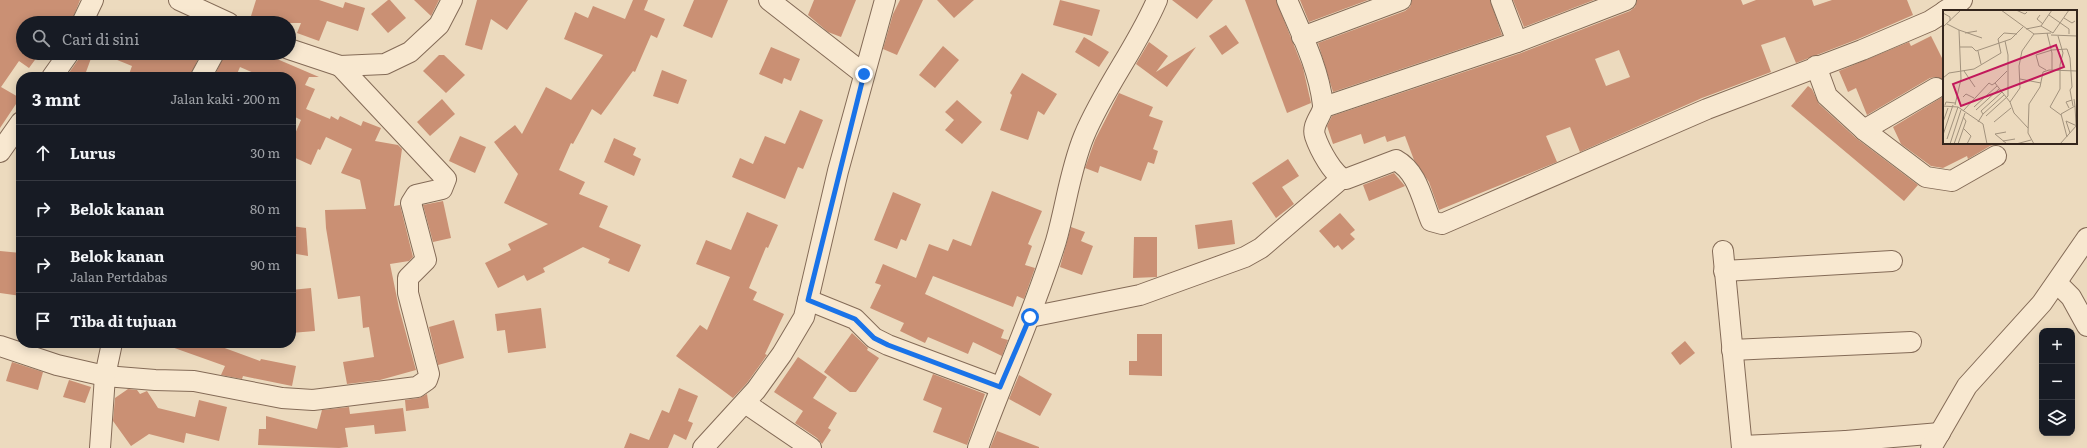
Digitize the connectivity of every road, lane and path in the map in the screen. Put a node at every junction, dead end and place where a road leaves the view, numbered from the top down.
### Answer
1 (93, 0) edge
2 (179, 0) edge
3 (452, 0) edge
4 (769, 0) edge
5 (885, 0) edge
6 (1157, 0) edge
7 (1287, 0) edge
8 (1401, 0) edge
9 (1501, 0) edge
10 (1626, 0) edge
11 (1962, 0) edge
12 (1947, 10) edge
13 (1943, 12) edge
14 (85, 16) edge
15 (214, 16) edge
16 (1302, 37) junction
17 (1517, 42) junction
18 (296, 50) edge
19 (64, 60) edge
20 (210, 60) edge
21 (340, 66) junction
22 (1816, 66) junction
23 (56, 72) edge
24 (204, 72) edge
25 (864, 74) junction
26 (1936, 88) dead end
27 (1324, 107) junction
28 (16, 129) edge
29 (1864, 130) junction
30 (0, 152) edge
31 (1996, 156) dead end
32 (1341, 179) junction
33 (2087, 238) edge
34 (1892, 261) dead end
35 (2057, 283) junction
36 (808, 300) junction
37 (1030, 317) junction
38 (2087, 326) edge
39 (1911, 342) dead end
40 (0, 346) edge
41 (111, 348) edge
42 (1732, 350) junction
43 (105, 376) junction
44 (1000, 387) junction
45 (745, 403) junction
46 (1935, 440) edge
47 (1852, 444) edge
48 (1742, 447) edge
49 (100, 448) edge
50 (704, 448) edge
51 (811, 448) edge
52 (978, 448) edge

1 - 14 street
2 - 15 street
3 - 21 street
4 - 25 street
5 - 25 street
6 - 37 street
7 - 16 street
8 - 16 street
9 - 17 street
10 - 17 street
11 - 12 street
13 - 22 street
16 - 27 street
17 - 27 street
18 - 21 street
19 - 23 street
20 - 24 street
21 - 43 street
22 - 29 street
22 - 32 street
25 - 36 street
26 - 29 street
27 - 32 street
28 - 30 street
29 - 31 street
32 - 37 street
33 - 35 street
34 - 42 street
35 - 38 street
35 - 46 street
36 - 44 street
36 - 45 street
37 - 44 street
39 - 42 street
40 - 43 street
41 - 43 street
42 - 48 street
43 - 49 street
44 - 52 street
45 - 50 street
45 - 51 street
46 - 47 street
47 - 48 street

